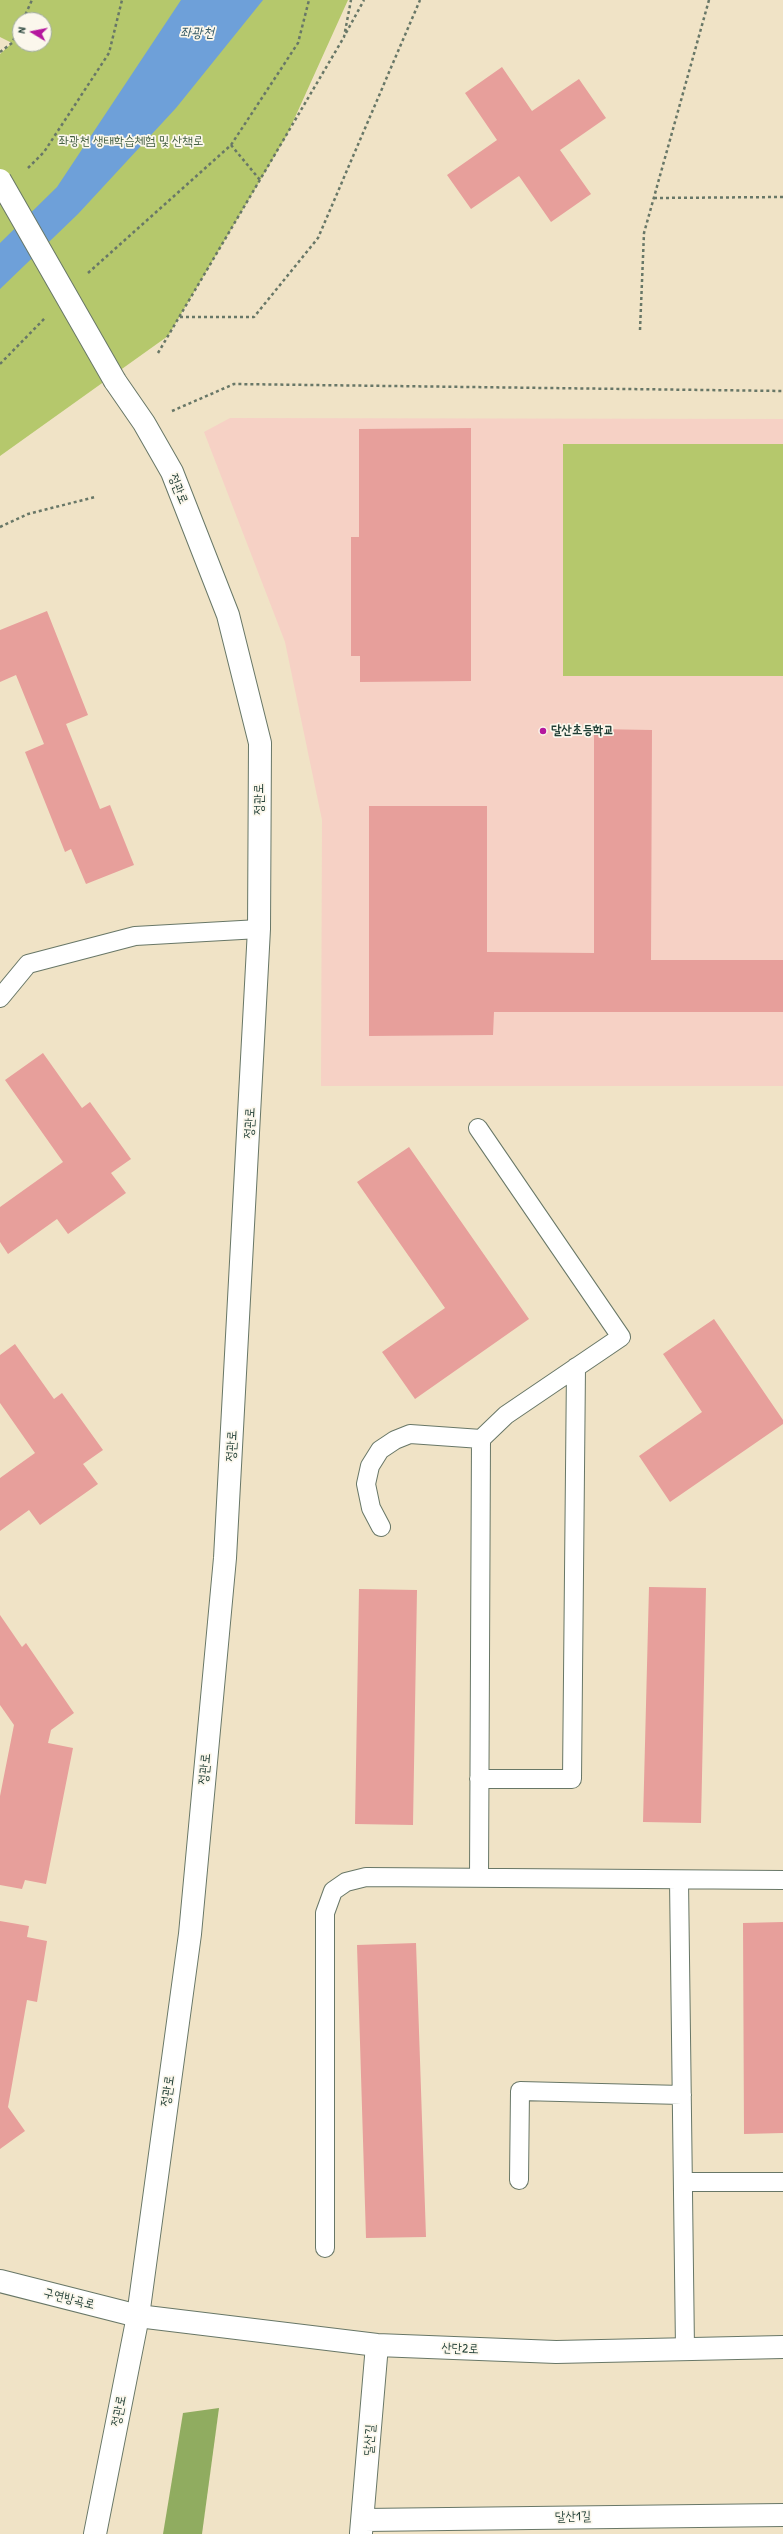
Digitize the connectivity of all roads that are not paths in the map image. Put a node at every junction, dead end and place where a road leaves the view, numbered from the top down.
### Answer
1 (0, 180) edge
2 (259, 929) junction
3 (0, 998) edge
4 (478, 1128) dead end
5 (576, 1368) junction
6 (480, 1439) junction
7 (381, 1527) dead end
8 (479, 1779) junction
9 (479, 1878) junction
10 (680, 1880) junction
11 (783, 1880) edge
12 (682, 2095) junction
13 (519, 2180) dead end
14 (683, 2182) junction
15 (783, 2182) edge
16 (325, 2248) dead end
17 (0, 2281) edge
18 (138, 2316) junction
19 (377, 2346) junction
20 (783, 2347) edge
21 (685, 2349) junction
22 (783, 2515) edge
23 (362, 2527) edge
24 (95, 2534) edge

1 - 2 street, 정관로, bridge
2 - 3 lane
2 - 18 street, 정관로
4 - 5 lane
5 - 6 lane
5 - 8 lane
6 - 7 lane
6 - 8 lane
8 - 9 lane
9 - 10 lane
9 - 16 lane
10 - 11 lane
10 - 12 lane
12 - 13 lane
12 - 14 lane
14 - 15 lane
14 - 21 lane
17 - 18 street, 구연방곡로
18 - 19 street, 산단2로
18 - 24 street, 정관로
19 - 21 street, 산단2로
19 - 23 street, 달산길
20 - 21 street, 산단2로
22 - 23 street, 달산1길

